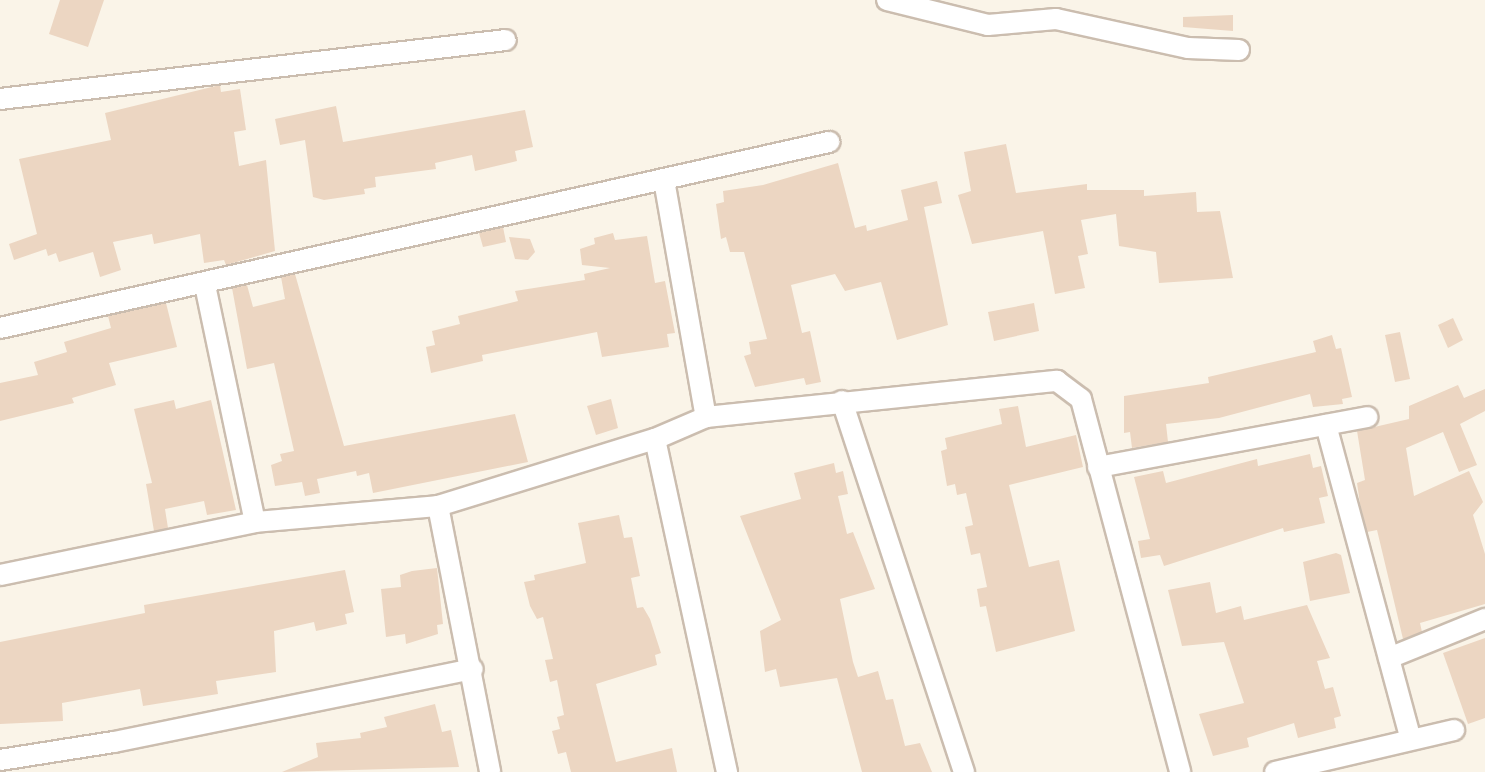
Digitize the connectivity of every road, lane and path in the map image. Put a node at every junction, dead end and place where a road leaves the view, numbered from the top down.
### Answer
1 (886, 0) edge
2 (506, 40) dead end
3 (1239, 50) dead end
4 (0, 99) edge
5 (829, 142) dead end
6 (664, 180) junction
7 (205, 285) junction
8 (1, 324) edge
9 (842, 401) junction
10 (706, 417) junction
11 (1367, 417) dead end
12 (1326, 425) junction
13 (656, 439) junction
14 (1098, 467) junction
15 (438, 506) junction
16 (255, 522) junction
17 (0, 574) edge
18 (1485, 619) edge
19 (1389, 658) junction
20 (473, 669) junction
21 (1454, 730) dead end
22 (1410, 736) junction
23 (0, 760) edge
24 (490, 772) edge
25 (727, 772) edge
26 (964, 772) edge
27 (1180, 772) edge
28 (1275, 772) edge

1 - 3 street
2 - 4 street
5 - 6 street
6 - 7 street
6 - 10 street
7 - 8 street
7 - 16 street
9 - 10 street
9 - 14 street
9 - 26 street
10 - 13 street
11 - 12 street
12 - 14 street
12 - 19 street
13 - 15 street
13 - 25 street
14 - 27 street
15 - 16 street
15 - 20 street
16 - 17 street
18 - 19 street
19 - 22 street
20 - 23 street
20 - 24 street
21 - 22 street
22 - 28 street

